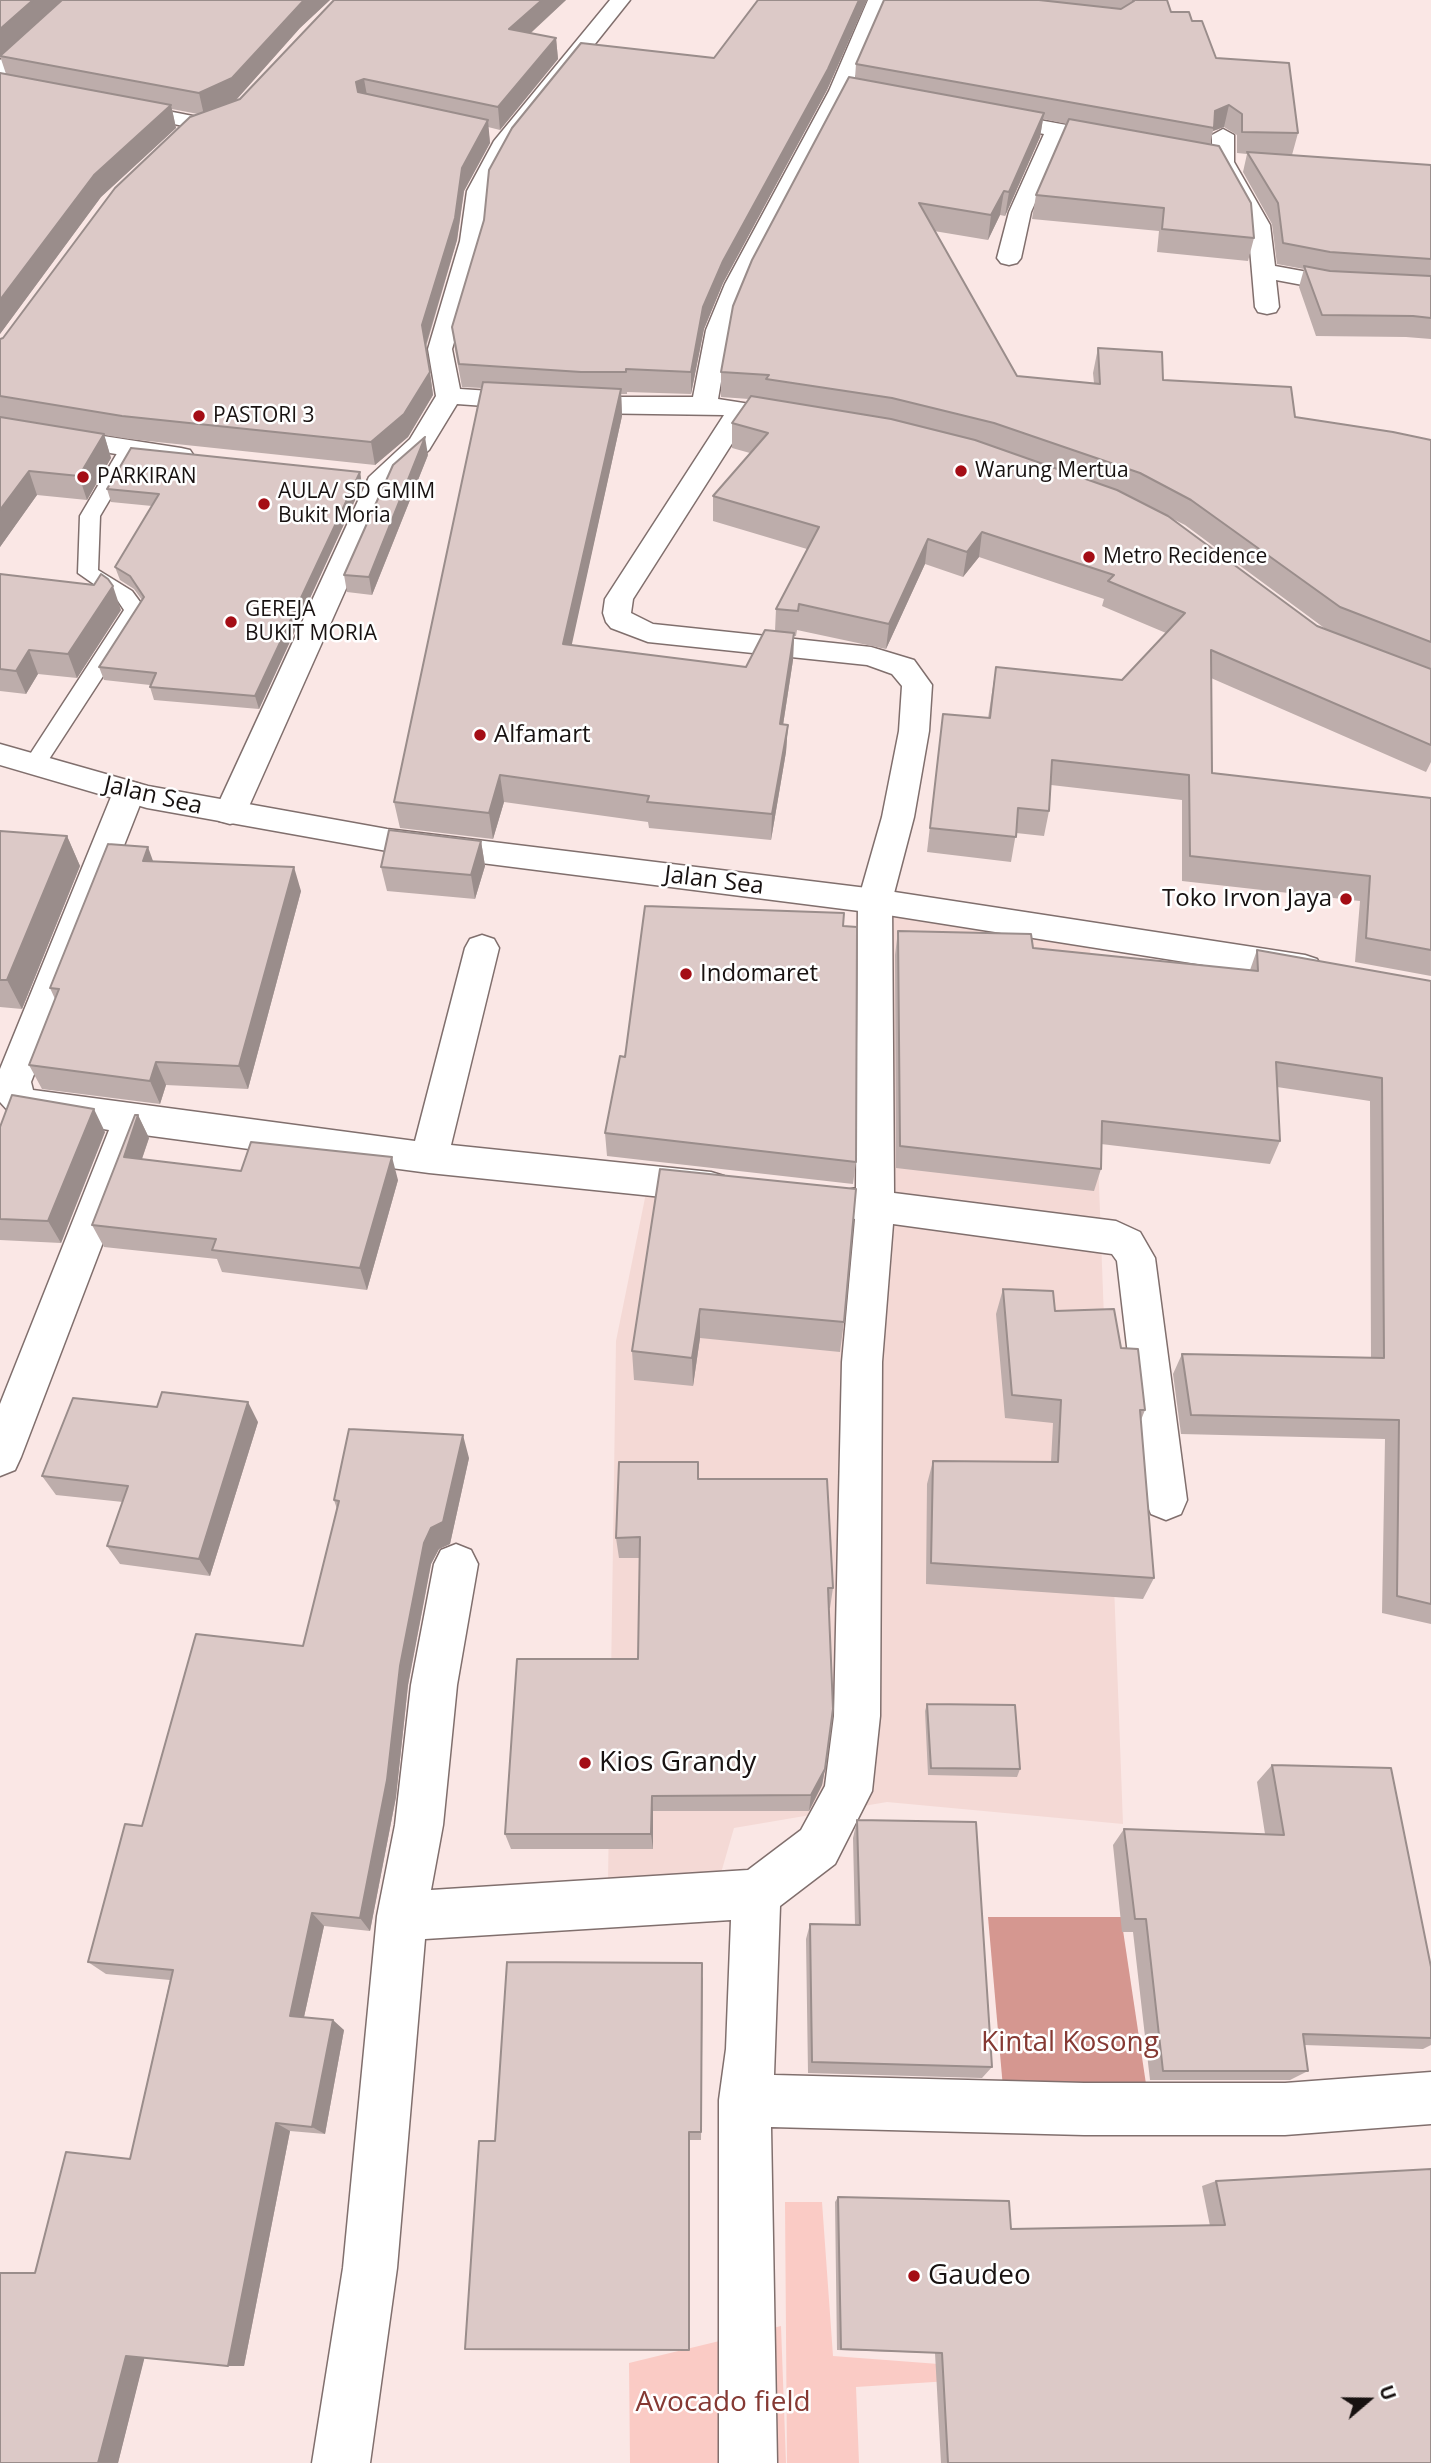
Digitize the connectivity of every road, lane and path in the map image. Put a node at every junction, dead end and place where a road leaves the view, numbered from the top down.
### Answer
1 (78, 0) edge
2 (620, 0) edge
3 (878, 0) edge
4 (3, 81) edge
5 (104, 104) edge
6 (963, 113) edge
7 (1057, 131) junction
8 (1223, 135) edge
9 (174, 142) edge
10 (1131, 144) edge
11 (1167, 151) edge
12 (1223, 162) junction
13 (1250, 163) edge
14 (1009, 258) dead end
15 (1265, 271) junction
16 (1431, 288) edge
17 (1267, 307) dead end
18 (449, 396) junction
19 (704, 405) junction
20 (0, 428) edge
21 (130, 450) junction
22 (209, 458) edge
23 (0, 754) edge
24 (34, 765) junction
25 (129, 792) junction
26 (230, 813) junction
27 (875, 901) junction
28 (482, 948) dead end
29 (1336, 974) edge
30 (132, 1119) junction
31 (429, 1158) junction
32 (752, 1192) edge
33 (820, 1199) edge
34 (875, 1205) junction
35 (0, 1457) edge
36 (1166, 1500) dead end
37 (456, 1564) dead end
38 (756, 1894) junction
39 (402, 1916) junction
40 (1431, 2098) edge
41 (745, 2100) junction
42 (341, 2463) edge
43 (748, 2463) edge

1 - 4 street
2 - 18 street
3 - 19 street
5 - 9 street
6 - 7 street
7 - 10 street
7 - 14 street
8 - 12 street
11 - 12 street
12 - 13 street
12 - 15 street
15 - 16 street
15 - 17 street
18 - 19 street
18 - 26 street
19 - 27 street
20 - 21 street
21 - 22 street
21 - 24 lane
23 - 24 street, Jalan Sea
24 - 25 street, Jalan Sea
25 - 26 street, Jalan Sea
25 - 30 street
26 - 27 street, Jalan Sea
27 - 29 street, Jalan Sea
27 - 34 street
28 - 31 street
30 - 31 street
30 - 35 street
31 - 32 street
33 - 34 street
34 - 36 street
34 - 38 street
37 - 39 street
38 - 39 street
38 - 41 street
39 - 42 street
40 - 41 street
41 - 43 street

